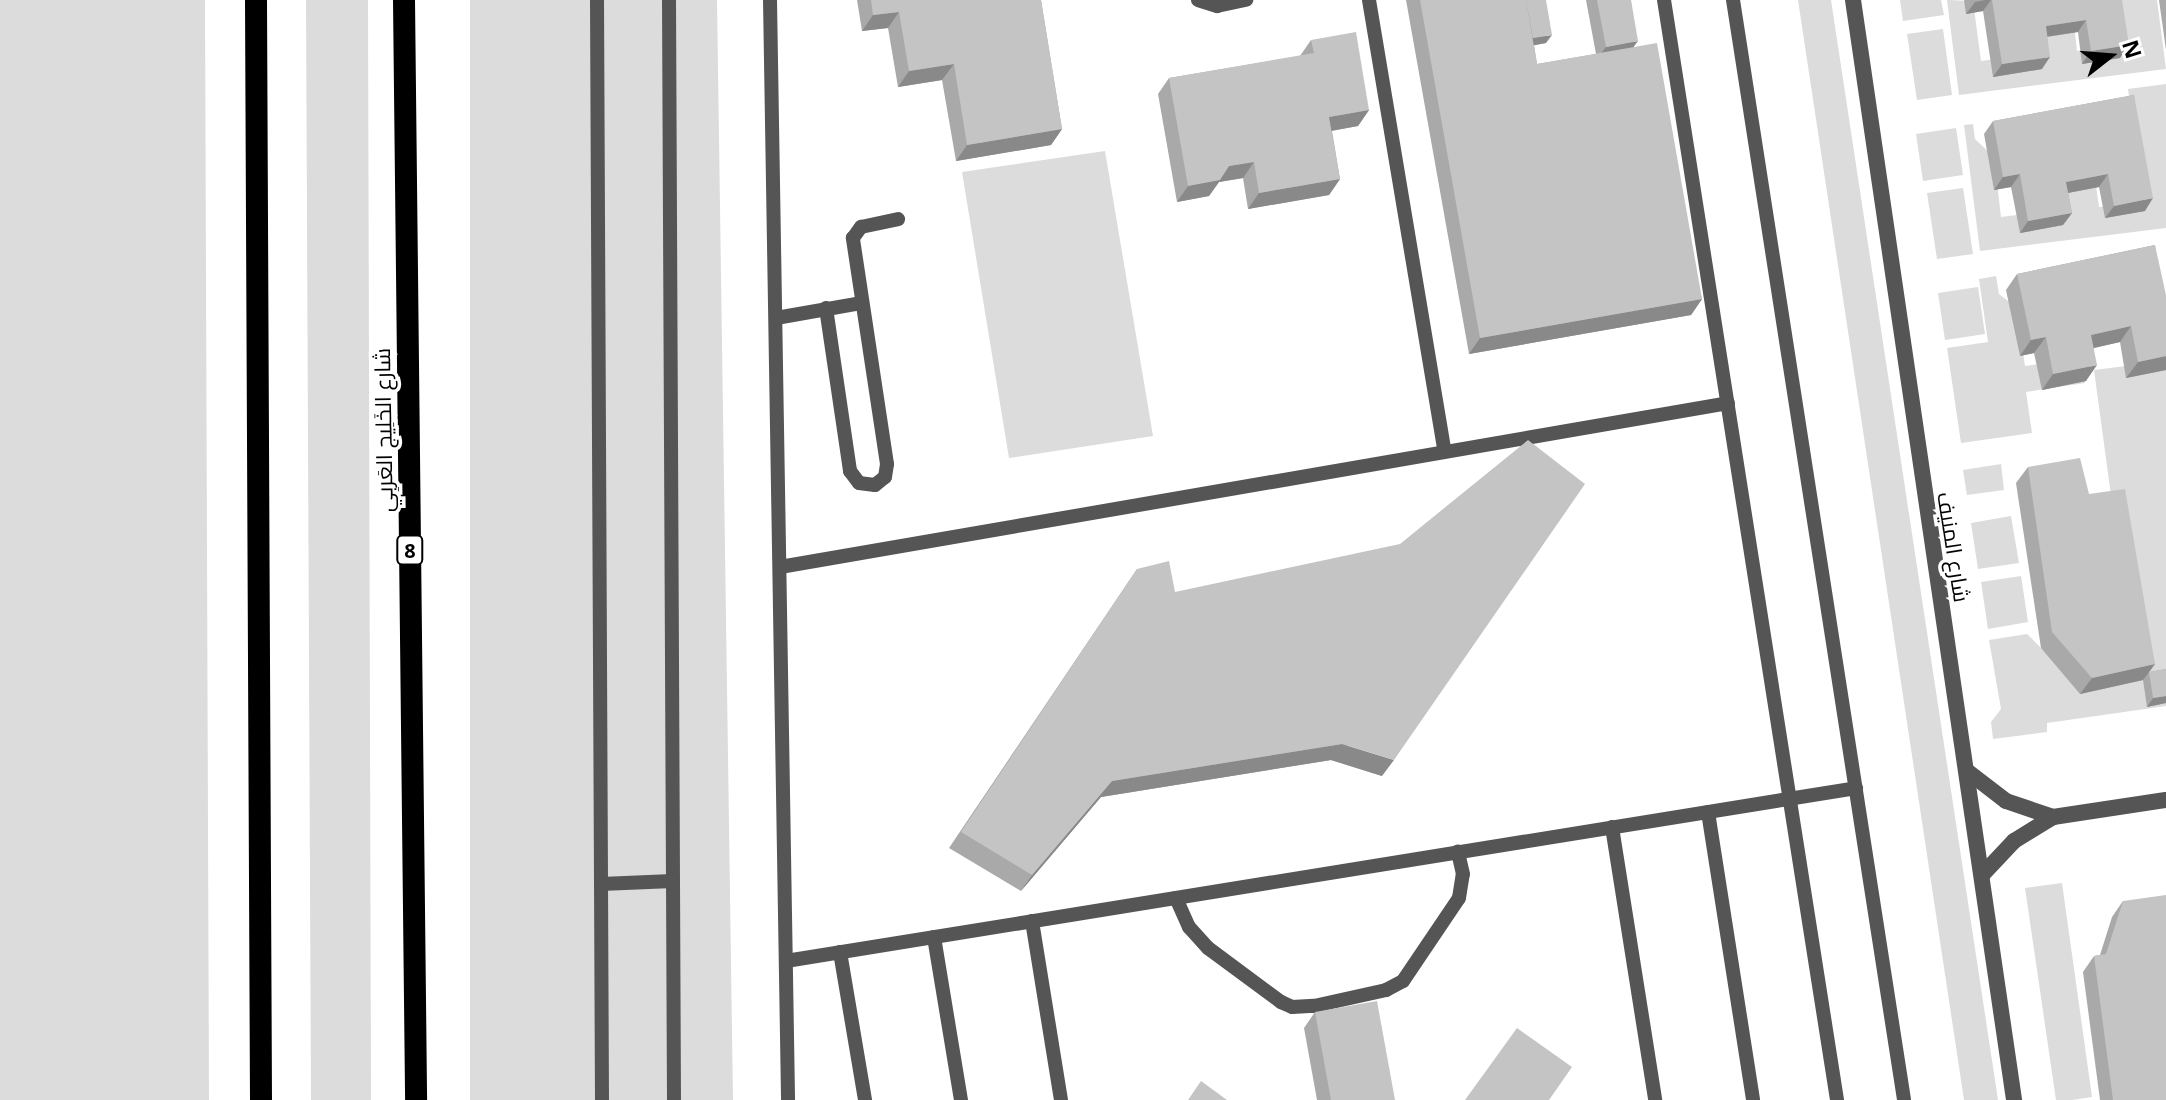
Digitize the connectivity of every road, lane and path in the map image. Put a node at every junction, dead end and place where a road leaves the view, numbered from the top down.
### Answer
1 (404, 0) edge
2 (597, 0) edge
3 (669, 0) edge
4 (770, 0) edge
5 (1198, 0) edge
6 (1246, 0) edge
7 (1369, 0) edge
8 (1664, 0) edge
9 (1733, 0) edge
10 (1853, 0) edge
11 (256, 5) edge
12 (898, 219) dead end
13 (861, 303) junction
14 (826, 308) junction
15 (776, 318) junction
16 (1728, 403) junction
17 (1445, 452) junction
18 (780, 567) junction
19 (1967, 771) junction
20 (1856, 788) junction
21 (1790, 798) junction
22 (2166, 800) edge
23 (1708, 812) junction
24 (2053, 817) junction
25 (1612, 827) junction
26 (1458, 852) junction
27 (1982, 875) junction
28 (673, 881) junction
29 (601, 884) junction
30 (1176, 898) junction
31 (1032, 921) junction
32 (934, 937) junction
33 (840, 952) junction
34 (786, 961) junction
35 (261, 1100) edge
36 (416, 1100) edge
37 (602, 1100) edge
38 (674, 1100) edge
39 (788, 1100) edge
40 (865, 1100) edge
41 (961, 1100) edge
42 (1061, 1100) edge
43 (1655, 1100) edge
44 (1753, 1100) edge
45 (1837, 1100) edge
46 (1904, 1100) edge
47 (2014, 1100) edge

1 - 36 highway, شارع الخَلِيج العَربِي / 8
2 - 29 lane
3 - 28 lane
4 - 15 lane
5 - 6 lane
7 - 17 lane
8 - 16 lane
9 - 20 lane
10 - 19 street, شارع المنيف
11 - 35 highway
12 - 13 lane
13 - 14 lane
13 - 14 lane
14 - 15 lane
15 - 18 lane
16 - 17 lane
16 - 21 lane
17 - 18 lane
18 - 34 lane
19 - 24 street
19 - 27 street, شارع المنيف
20 - 21 lane
20 - 46 lane
21 - 23 lane
21 - 45 lane
22 - 24 street
23 - 25 lane
23 - 44 lane
24 - 27 street
25 - 26 lane
25 - 43 lane
26 - 30 lane
26 - 30 lane
27 - 47 street, شارع المنيف
28 - 29 lane
28 - 38 lane
29 - 37 lane
30 - 31 lane
31 - 32 lane
31 - 42 lane
32 - 33 lane
32 - 41 lane
33 - 34 lane
33 - 40 lane
34 - 39 lane

